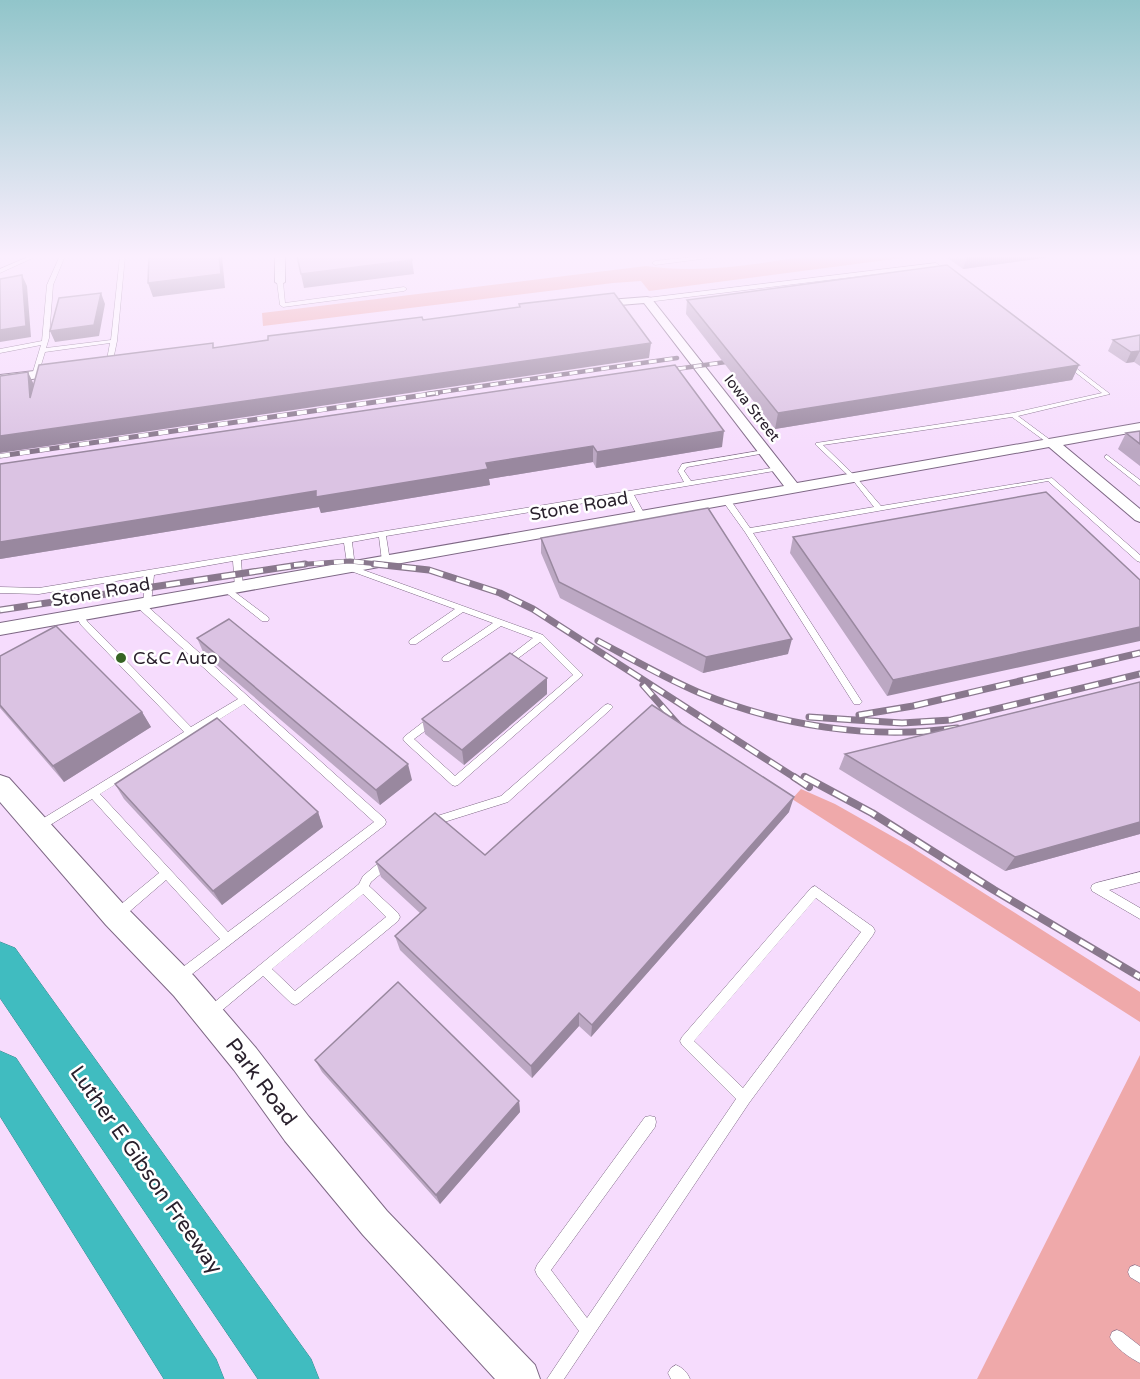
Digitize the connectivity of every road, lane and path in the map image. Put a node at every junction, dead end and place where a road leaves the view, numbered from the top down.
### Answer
1 (47, 320) edge
2 (116, 320) edge
3 (658, 320) edge
4 (114, 341) junction
5 (45, 342) junction
6 (43, 350) junction
7 (0, 351) edge
8 (1059, 358) edge
9 (124, 363) edge
10 (104, 366) joint
11 (78, 369) edge
12 (35, 375) junction
13 (0, 379) edge
14 (1013, 415) junction
15 (1140, 427) edge
16 (1051, 443) junction
17 (764, 452) junction
18 (1107, 458) dead end
19 (778, 469) junction
20 (854, 478) junction
21 (689, 484) junction
22 (1140, 484) edge
23 (793, 488) junction
24 (630, 494) junction
25 (726, 500) junction
26 (879, 507) junction
27 (1138, 513) edge
28 (641, 515) junction
29 (748, 531) junction
30 (382, 535) junction
31 (348, 540) junction
32 (237, 558) junction
33 (1140, 559) edge
34 (386, 561) junction
35 (351, 568) junction
36 (150, 573) junction
37 (233, 589) junction
38 (0, 590) edge
39 (143, 604) junction
40 (463, 608) junction
41 (79, 615) junction
42 (265, 619) dead end
43 (500, 622) junction
44 (0, 629) edge
45 (540, 637) junction
46 (413, 642) dead end
47 (446, 659) dead end
48 (502, 666) edge
49 (245, 699) junction
50 (857, 702) dead end
51 (608, 707) dead end
52 (446, 710) edge
53 (192, 733) junction
54 (0, 785) edge
55 (93, 793) junction
56 (38, 827) junction
57 (420, 835) edge
58 (394, 857) edge
59 (167, 873) junction
60 (1140, 877) edge
61 (363, 887) junction
62 (1140, 914) edge
63 (116, 916) junction
64 (227, 939) junction
65 (0, 962) edge
66 (264, 969) junction
67 (177, 978) junction
68 (208, 1015) junction
69 (0, 1074) edge
70 (744, 1098) junction
71 (650, 1122) dead end
72 (588, 1331) junction
73 (1117, 1337) dead end
74 (1140, 1356) edge
75 (196, 1379) edge
76 (291, 1379) edge
77 (521, 1379) edge
78 (555, 1379) edge

1 - 5 lane
2 - 4 lane
3 - 17 street, Iowa Street
4 - 6 lane
4 - 10 lane
5 - 6 lane
5 - 7 lane
6 - 12 lane
8 - 14 lane
9 - 10 street
11 - 12 street
12 - 13 street
14 - 16 lane
14 - 20 lane
15 - 16 street, Stone Road
16 - 20 street, Stone Road
16 - 27 street
17 - 19 street, Iowa Street
17 - 21 lane
18 - 22 lane
19 - 21 lane
19 - 23 street, Iowa Street
20 - 23 street, Stone Road
20 - 26 lane
21 - 24 lane
23 - 25 street, Stone Road
24 - 28 lane
24 - 30 lane
25 - 28 street, Stone Road
25 - 29 lane
26 - 29 lane
26 - 33 lane
28 - 34 street, Stone Road
29 - 50 lane
30 - 31 lane
30 - 34 lane
31 - 32 lane
31 - 35 lane
32 - 36 lane
32 - 37 lane
34 - 35 street, Stone Road
35 - 37 street, Stone Road
35 - 40 lane
36 - 38 lane
36 - 39 lane
37 - 39 street, Stone Road
37 - 42 lane
39 - 41 street, Stone Road
39 - 49 lane
40 - 43 lane
40 - 46 lane
41 - 44 street, Stone Road
41 - 53 lane
43 - 45 lane
43 - 47 lane
45 - 48 lane
45 - 52 lane
49 - 53 lane
49 - 64 lane
51 - 57 lane
53 - 55 lane
54 - 56 street, Park Road
55 - 56 lane
55 - 59 lane
56 - 63 street, Park Road
58 - 61 lane
59 - 63 lane
59 - 64 lane
60 - 62 lane
61 - 66 lane
61 - 66 lane
63 - 67 street, Park Road
64 - 67 lane
65 - 76 highway, Luther E Gibson Freeway
66 - 68 lane
67 - 68 street, Park Road
68 - 77 street, Park Road
69 - 75 highway
70 - 70 lane
70 - 72 lane
71 - 72 lane
72 - 78 lane
73 - 74 lane

